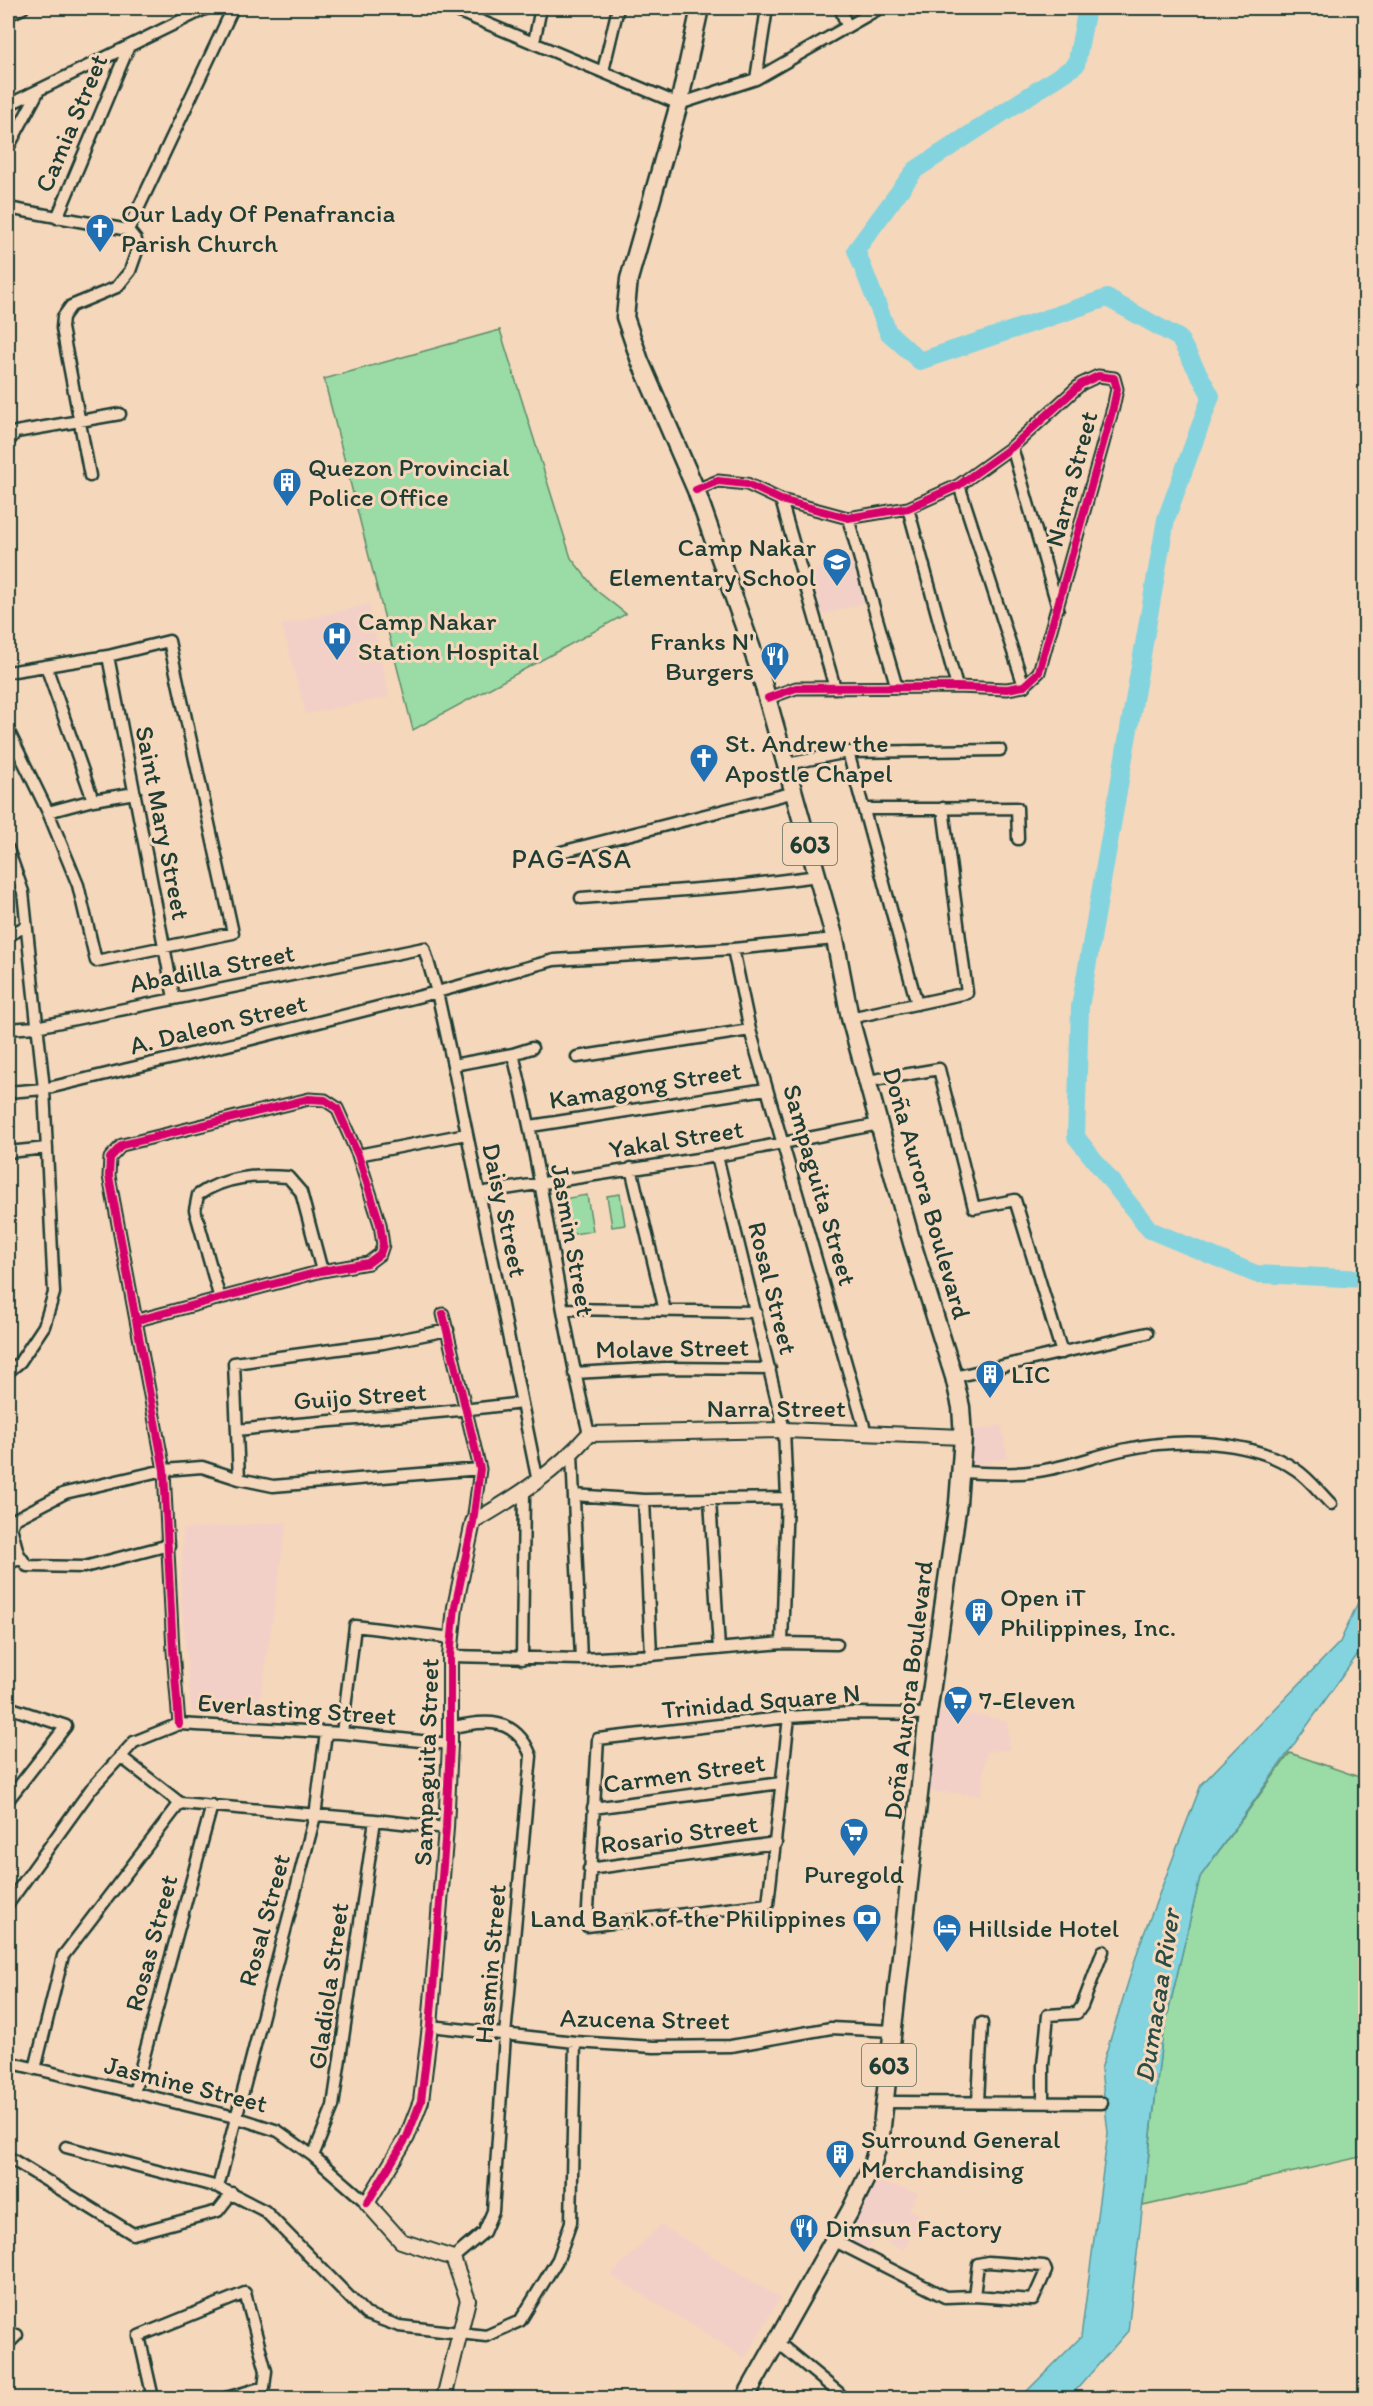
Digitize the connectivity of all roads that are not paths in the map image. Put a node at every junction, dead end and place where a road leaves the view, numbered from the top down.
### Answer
1 (21, 8) edge
2 (207, 8) edge
3 (233, 8) edge
4 (450, 8) edge
5 (541, 8) edge
6 (618, 8) edge
7 (699, 8) edge
8 (767, 8) edge
9 (840, 8) edge
10 (880, 8) edge
11 (461, 10) edge
12 (8, 15) edge
13 (847, 26) junction
14 (534, 42) junction
15 (129, 46) junction
16 (603, 71) junction
17 (756, 79) junction
18 (38, 92) junction
19 (679, 104) junction
20 (8, 105) edge
21 (8, 148) edge
22 (8, 208) edge
23 (57, 218) junction
24 (128, 230) junction
25 (120, 414) dead end
26 (79, 421) junction
27 (8, 442) edge
28 (1012, 447) junction
29 (90, 476) dead end
30 (959, 484) junction
31 (696, 490) junction
32 (781, 500) junction
33 (908, 508) junction
34 (848, 518) junction
35 (1058, 609) junction
36 (108, 656) junction
37 (46, 666) junction
38 (8, 672) edge
39 (1024, 686) junction
40 (957, 687) junction
41 (835, 688) junction
42 (897, 688) junction
43 (768, 698) junction
44 (8, 730) edge
45 (1000, 750) dead end
46 (848, 752) junction
47 (787, 764) junction
48 (795, 792) junction
49 (135, 793) junction
50 (93, 800) junction
51 (944, 808) junction
52 (865, 809) junction
53 (48, 812) junction
54 (1018, 839) dead end
55 (8, 850) edge
56 (561, 852) dead end
57 (818, 876) junction
58 (581, 898) dead end
59 (26, 926) junction
60 (8, 936) edge
61 (835, 939) junction
62 (163, 947) junction
63 (424, 948) joint
64 (734, 949) junction
65 (437, 992) junction
66 (174, 998) junction
67 (917, 1004) junction
68 (850, 1017) junction
69 (36, 1026) junction
70 (8, 1029) edge
71 (750, 1030) junction
72 (532, 1048) dead end
73 (513, 1054) junction
74 (577, 1057) dead end
75 (453, 1065) junction
76 (868, 1081) junction
77 (44, 1089) junction
78 (766, 1089) junction
79 (8, 1092) edge
80 (879, 1124) junction
81 (531, 1126) junction
82 (466, 1134) junction
83 (784, 1143) junction
84 (47, 1148) junction
85 (8, 1152) edge
86 (358, 1155) junction
87 (717, 1156) junction
88 (631, 1168) junction
89 (539, 1185) junction
90 (479, 1193) junction
91 (322, 1271) junction
92 (220, 1299) junction
93 (563, 1309) junction
94 (665, 1311) junction
95 (756, 1312) junction
96 (443, 1314) dead end
97 (138, 1320) junction
98 (448, 1330) junction
99 (1147, 1333) dead end
100 (1062, 1353) junction
101 (770, 1369) junction
102 (8, 1372) edge
103 (574, 1373) junction
104 (954, 1377) junction
105 (521, 1403) junction
106 (467, 1411) junction
107 (237, 1430) junction
108 (784, 1430) junction
109 (866, 1433) junction
110 (589, 1434) junction
111 (963, 1437) junction
112 (572, 1453) junction
113 (480, 1469) junction
114 (164, 1470) junction
115 (961, 1472) junction
116 (239, 1479) junction
117 (538, 1482) junction
118 (524, 1493) junction
119 (574, 1495) junction
120 (787, 1498) junction
121 (710, 1499) junction
122 (644, 1500) junction
123 (1331, 1504) dead end
124 (473, 1522) junction
125 (169, 1545) junction
126 (21, 1558) junction
127 (8, 1564) edge
128 (452, 1638) junction
129 (782, 1643) junction
130 (837, 1644) dead end
131 (718, 1648) junction
132 (651, 1655) junction
133 (450, 1656) junction
134 (522, 1659) junction
135 (581, 1659) junction
136 (9, 1710) edge
137 (928, 1714) junction
138 (789, 1717) junction
139 (179, 1724) junction
140 (450, 1728) junction
141 (326, 1733) junction
142 (342, 1733) junction
143 (450, 1744) junction
144 (120, 1756) junction
145 (781, 1783) junction
146 (8, 1800) edge
147 (180, 1803) junction
148 (212, 1805) junction
149 (593, 1808) junction
150 (315, 1816) junction
151 (375, 1820) junction
152 (446, 1828) junction
153 (776, 1843) junction
154 (589, 1869) junction
155 (8, 1904) edge
156 (1103, 1951) dead end
157 (982, 2023) dead end
158 (430, 2026) junction
159 (893, 2031) junction
160 (505, 2035) junction
161 (575, 2042) junction
162 (8, 2062) edge
163 (34, 2069) junction
164 (134, 2093) junction
165 (885, 2102) junction
166 (978, 2102) junction
167 (1043, 2102) junction
168 (1102, 2103) dead end
169 (235, 2117) junction
170 (66, 2147) dead end
171 (313, 2156) junction
172 (8, 2157) edge
173 (218, 2187) junction
174 (232, 2193) junction
175 (367, 2203) junction
176 (833, 2240) junction
177 (453, 2258) junction
178 (974, 2296) junction
179 (17, 2335) dead end
180 (460, 2335) junction
181 (776, 2341) junction
182 (8, 2344) edge
183 (264, 2386) junction
184 (153, 2398) edge
185 (226, 2398) edge
186 (269, 2398) edge
187 (444, 2398) edge
188 (745, 2398) edge
189 (836, 2398) edge

1 - 12 street
2 - 15 street
3 - 24 street
4 - 11 street
5 - 14 street
6 - 16 street
7 - 19 main road, Doña Aurora Boulevard / 603
8 - 17 street
9 - 13 street
10 - 13 street
11 - 14 street
13 - 17 street
14 - 16 street
15 - 18 street
15 - 23 street, Camia Street
16 - 19 street
17 - 19 street
18 - 20 street
18 - 21 street
19 - 31 main road, Doña Aurora Boulevard / 603
22 - 23 street
23 - 24 street
24 - 26 street
25 - 26 street
26 - 27 street
26 - 29 street
28 - 30 street, Narra Street
28 - 35 street
28 - 35 street, Narra Street
30 - 33 street, Narra Street
30 - 39 street
31 - 32 street, Narra Street
31 - 43 main road, Doña Aurora Boulevard / 603
32 - 34 street, Narra Street
32 - 41 street
33 - 34 street, Narra Street
33 - 40 street
34 - 42 street
35 - 39 street, Narra Street
36 - 37 street
36 - 49 street, Saint Mary Street
36 - 62 street
37 - 38 street
37 - 50 street
39 - 40 street
40 - 42 street
41 - 42 street
41 - 43 street
43 - 47 main road, Doña Aurora Boulevard / 603
44 - 53 street
45 - 46 street
46 - 47 street
46 - 52 street
47 - 48 main road, Doña Aurora Boulevard / 603
48 - 56 street
48 - 57 main road, Doña Aurora Boulevard / 603
49 - 50 street
49 - 62 street, Saint Mary Street
50 - 53 street
51 - 52 street
51 - 54 street
51 - 67 street
52 - 67 street
53 - 62 street
55 - 59 street
57 - 58 street
57 - 61 main road, Doña Aurora Boulevard / 603
59 - 60 street
59 - 69 street
61 - 64 street, A. Daleon Street
61 - 68 main road, Doña Aurora Boulevard / 603
62 - 66 street, Saint Mary Street
63 - 65 street, Daisy Street
63 - 66 street, Abadilla Street
64 - 65 street, A. Daleon Street
64 - 71 street, Sampaguita Street
65 - 75 street, Daisy Street
65 - 77 street, A. Daleon Street
66 - 69 street, Abadilla Street
67 - 68 street
68 - 76 main road, Doña Aurora Boulevard / 603
69 - 70 street, Abadilla Street
69 - 77 street
71 - 74 street
71 - 78 street, Sampaguita Street
72 - 73 street
73 - 75 street
73 - 81 street, Jasmin Street
75 - 82 street, Daisy Street
76 - 80 main road, Doña Aurora Boulevard / 603
76 - 100 street
77 - 79 street, A. Daleon Street
77 - 84 street
78 - 81 street, Kamagong Street
78 - 83 street, Sampaguita Street
80 - 83 street, Yakal Street
80 - 104 main road, Doña Aurora Boulevard / 603
81 - 89 street, Jasmin Street
82 - 86 street
82 - 90 street, Daisy Street
83 - 87 street, Yakal Street
83 - 109 street, Sampaguita Street
84 - 85 street
84 - 102 street
86 - 91 street
86 - 97 street
87 - 88 street, Yakal Street
87 - 95 street, Rosal Street
88 - 89 street, Yakal Street
88 - 94 street
89 - 90 street, Yakal Street
89 - 93 street, Jasmin Street
90 - 105 street, Daisy Street
91 - 92 street
91 - 92 street
92 - 97 street
93 - 94 street
93 - 103 street, Jasmin Street
94 - 95 street
95 - 101 street, Rosal Street
96 - 98 street, Sampaguita Street
97 - 114 street
98 - 106 street, Sampaguita Street
98 - 107 street
99 - 100 street
100 - 104 street
101 - 103 street, Molave Street
101 - 108 street, Rosal Street
103 - 110 street, Jasmin Street
104 - 111 main road, Doña Aurora Boulevard / 603
105 - 106 street, Guijo Street
105 - 117 street, Daisy Street
106 - 107 street, Guijo Street
106 - 113 street, Sampaguita Street
107 - 116 street
108 - 109 street, Narra Street
108 - 110 street, Narra Street
108 - 120 street, Rosal Street
109 - 111 street, Narra Street
110 - 112 street
111 - 115 main road, Doña Aurora Boulevard / 603
112 - 117 street
112 - 119 street
113 - 116 street
113 - 124 street, Sampaguita Street
114 - 116 street
114 - 125 street
114 - 126 street
115 - 123 street
115 - 137 main road, Doña Aurora Boulevard / 603
117 - 118 street
118 - 124 street
118 - 134 street
119 - 122 street
119 - 135 street
120 - 121 street
120 - 129 street, Rosal Street
121 - 122 street
121 - 131 street
122 - 132 street
124 - 128 street, Sampaguita Street
125 - 126 street
125 - 139 street
126 - 127 street
128 - 133 street, Sampaguita Street
128 - 142 street
129 - 130 street
129 - 131 street
131 - 132 street
132 - 135 street
133 - 134 street
133 - 140 street, Sampaguita Street
134 - 135 street
136 - 146 street
137 - 138 street, Trinidad Square N
137 - 159 main road, Doña Aurora Boulevard / 603
138 - 145 street
138 - 149 street, Trinidad Square N
139 - 141 street, Everlasting Street
139 - 144 street, Everlasting Street
140 - 143 street, Sampaguita Street
140 - 160 street, Hasmin Street
141 - 142 street, Everlasting Street
141 - 150 street, Rosal Street
142 - 143 street, Everlasting Street
143 - 152 street, Sampaguita Street
144 - 147 street
144 - 155 street, Everlasting Street
145 - 149 street, Carmen Street
145 - 153 street
147 - 148 street
147 - 163 street
148 - 150 street
148 - 164 street, Rosas Street
149 - 154 street
150 - 151 street
150 - 169 street, Rosal Street
151 - 152 street
151 - 171 street, Gladiola Street
152 - 158 street, Sampaguita Street
153 - 154 street, Rosario Street
153 - 154 street
156 - 167 street
157 - 166 street
158 - 160 street, Azucena Street
158 - 175 street, Sampaguita Street
159 - 161 street, Azucena Street
159 - 165 main road, Doña Aurora Boulevard / 603
160 - 161 street, Azucena Street
160 - 177 street, Hasmin Street
161 - 180 street
162 - 163 street, Jasmine Street
163 - 164 street, Jasmine Street
164 - 169 street, Jasmine Street
165 - 166 street
165 - 176 main road, Doña Aurora Boulevard / 603
166 - 167 street
167 - 168 street
169 - 171 street, Jasmine Street
169 - 173 street, Rosal Street
170 - 173 street
171 - 175 street, Jasmine Street
172 - 174 street
173 - 174 street
174 - 180 street
175 - 177 street
176 - 178 street
176 - 181 main road, Doña Aurora Boulevard / 603
177 - 180 street
178 - 178 street
179 - 182 street
180 - 187 street
181 - 188 main road, Doña Aurora Boulevard / 603
181 - 189 street
183 - 184 street
183 - 185 street
183 - 186 street

